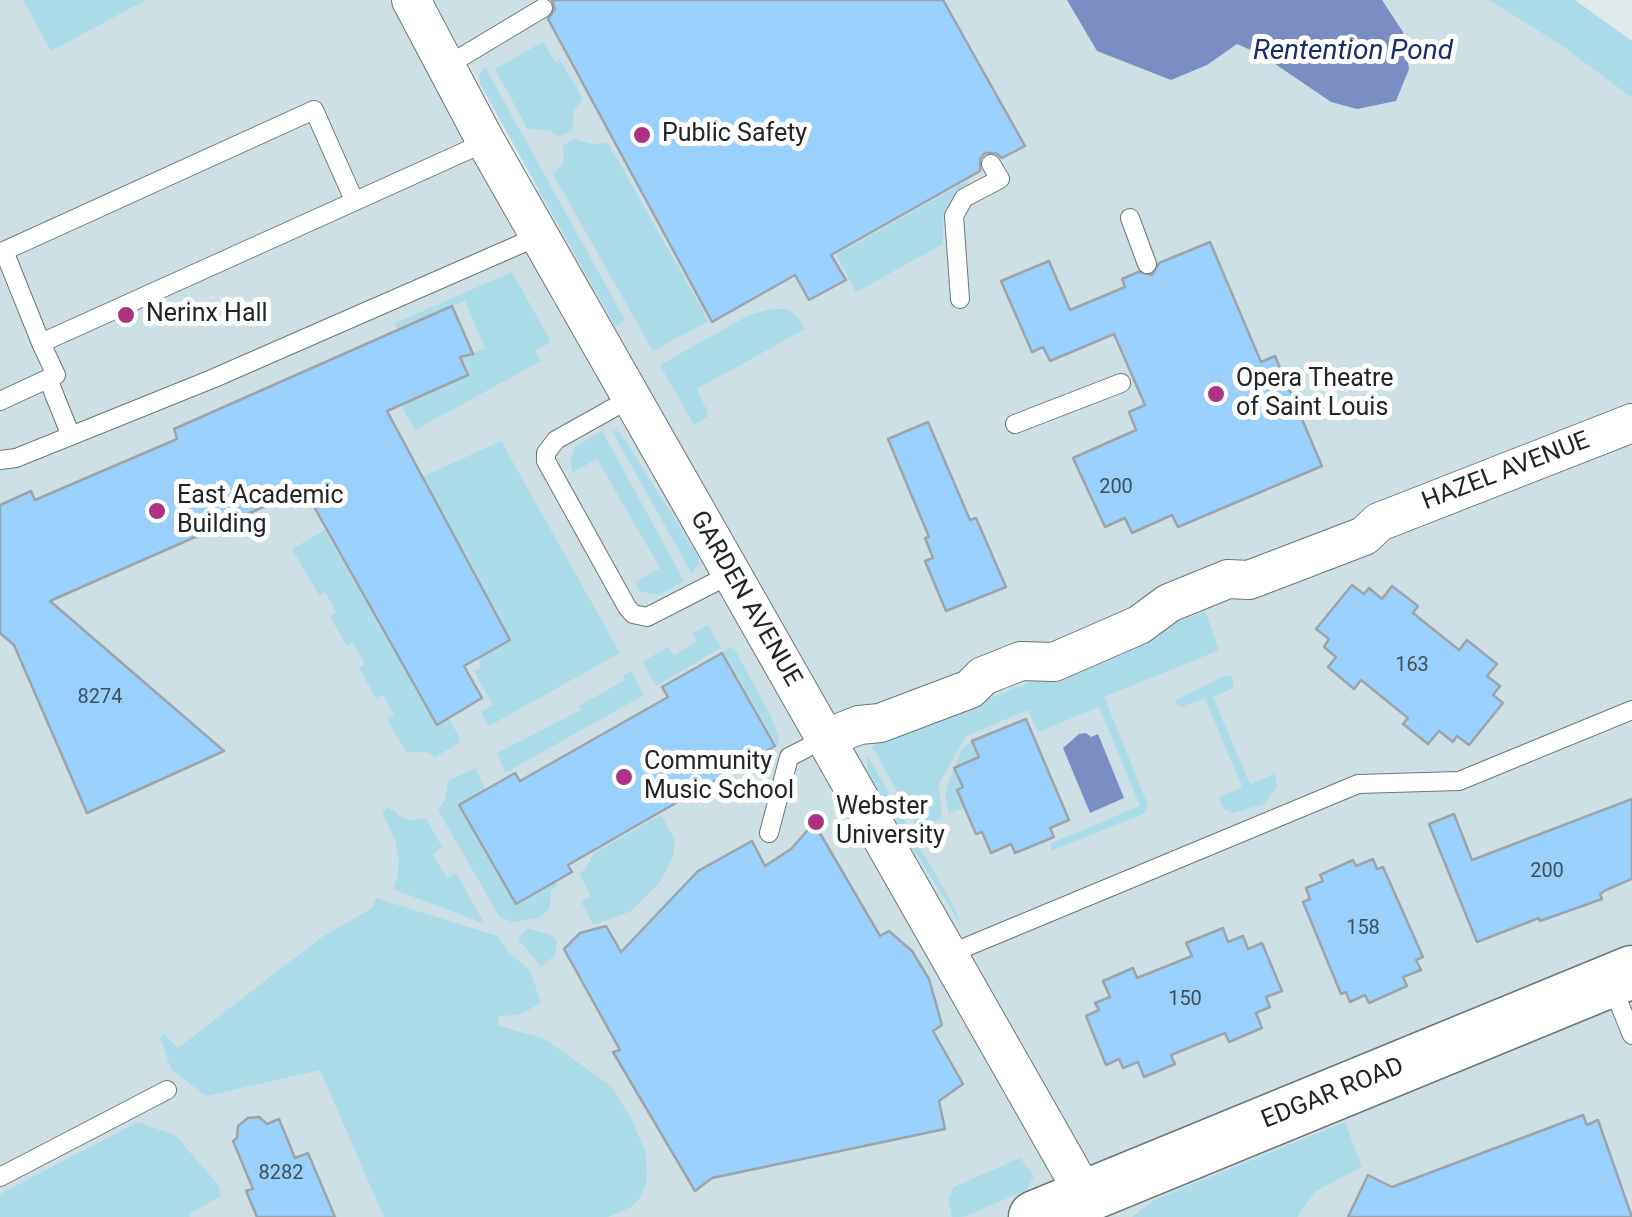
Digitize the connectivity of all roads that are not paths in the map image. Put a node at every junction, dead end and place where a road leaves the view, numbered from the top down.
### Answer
1 (411, 0) edge
2 (542, 8) dead end
3 (448, 65) junction
4 (486, 142) junction
5 (991, 164) dead end
6 (354, 200) junction
7 (1130, 218) dead end
8 (539, 236) junction
9 (1147, 264) dead end
10 (960, 299) dead end
11 (41, 343) junction
12 (48, 379) junction
13 (1121, 383) dead end
14 (630, 398) junction
15 (0, 400) edge
16 (1632, 423) edge
17 (1015, 424) dead end
18 (71, 436) junction
19 (0, 460) edge
20 (731, 574) junction
21 (1632, 710) edge
22 (824, 738) junction
23 (768, 833) dead end
24 (947, 955) junction
25 (1621, 977) edge
26 (1632, 1035) edge
27 (167, 1090) dead end
28 (0, 1177) edge
29 (1085, 1195) junction
30 (1036, 1217) edge

1 - 3 street, GARDEN AVENUE
2 - 3 lane
3 - 4 street, GARDEN AVENUE
4 - 6 lane
4 - 8 street, GARDEN AVENUE
5 - 10 lane
6 - 11 lane
6 - 11 lane
7 - 9 lane
8 - 14 street, GARDEN AVENUE
8 - 18 lane
11 - 12 lane
12 - 15 lane
12 - 18 lane
13 - 17 lane
14 - 20 street, GARDEN AVENUE
14 - 20 lane
16 - 22 street, HAZEL AVENUE
18 - 19 lane
20 - 22 street, GARDEN AVENUE
21 - 24 lane
22 - 23 lane
22 - 24 street, GARDEN AVENUE
24 - 29 street, GARDEN AVENUE
25 - 26 lane
25 - 29 street, EDGAR ROAD
27 - 28 lane
29 - 30 street, EDGAR ROAD

